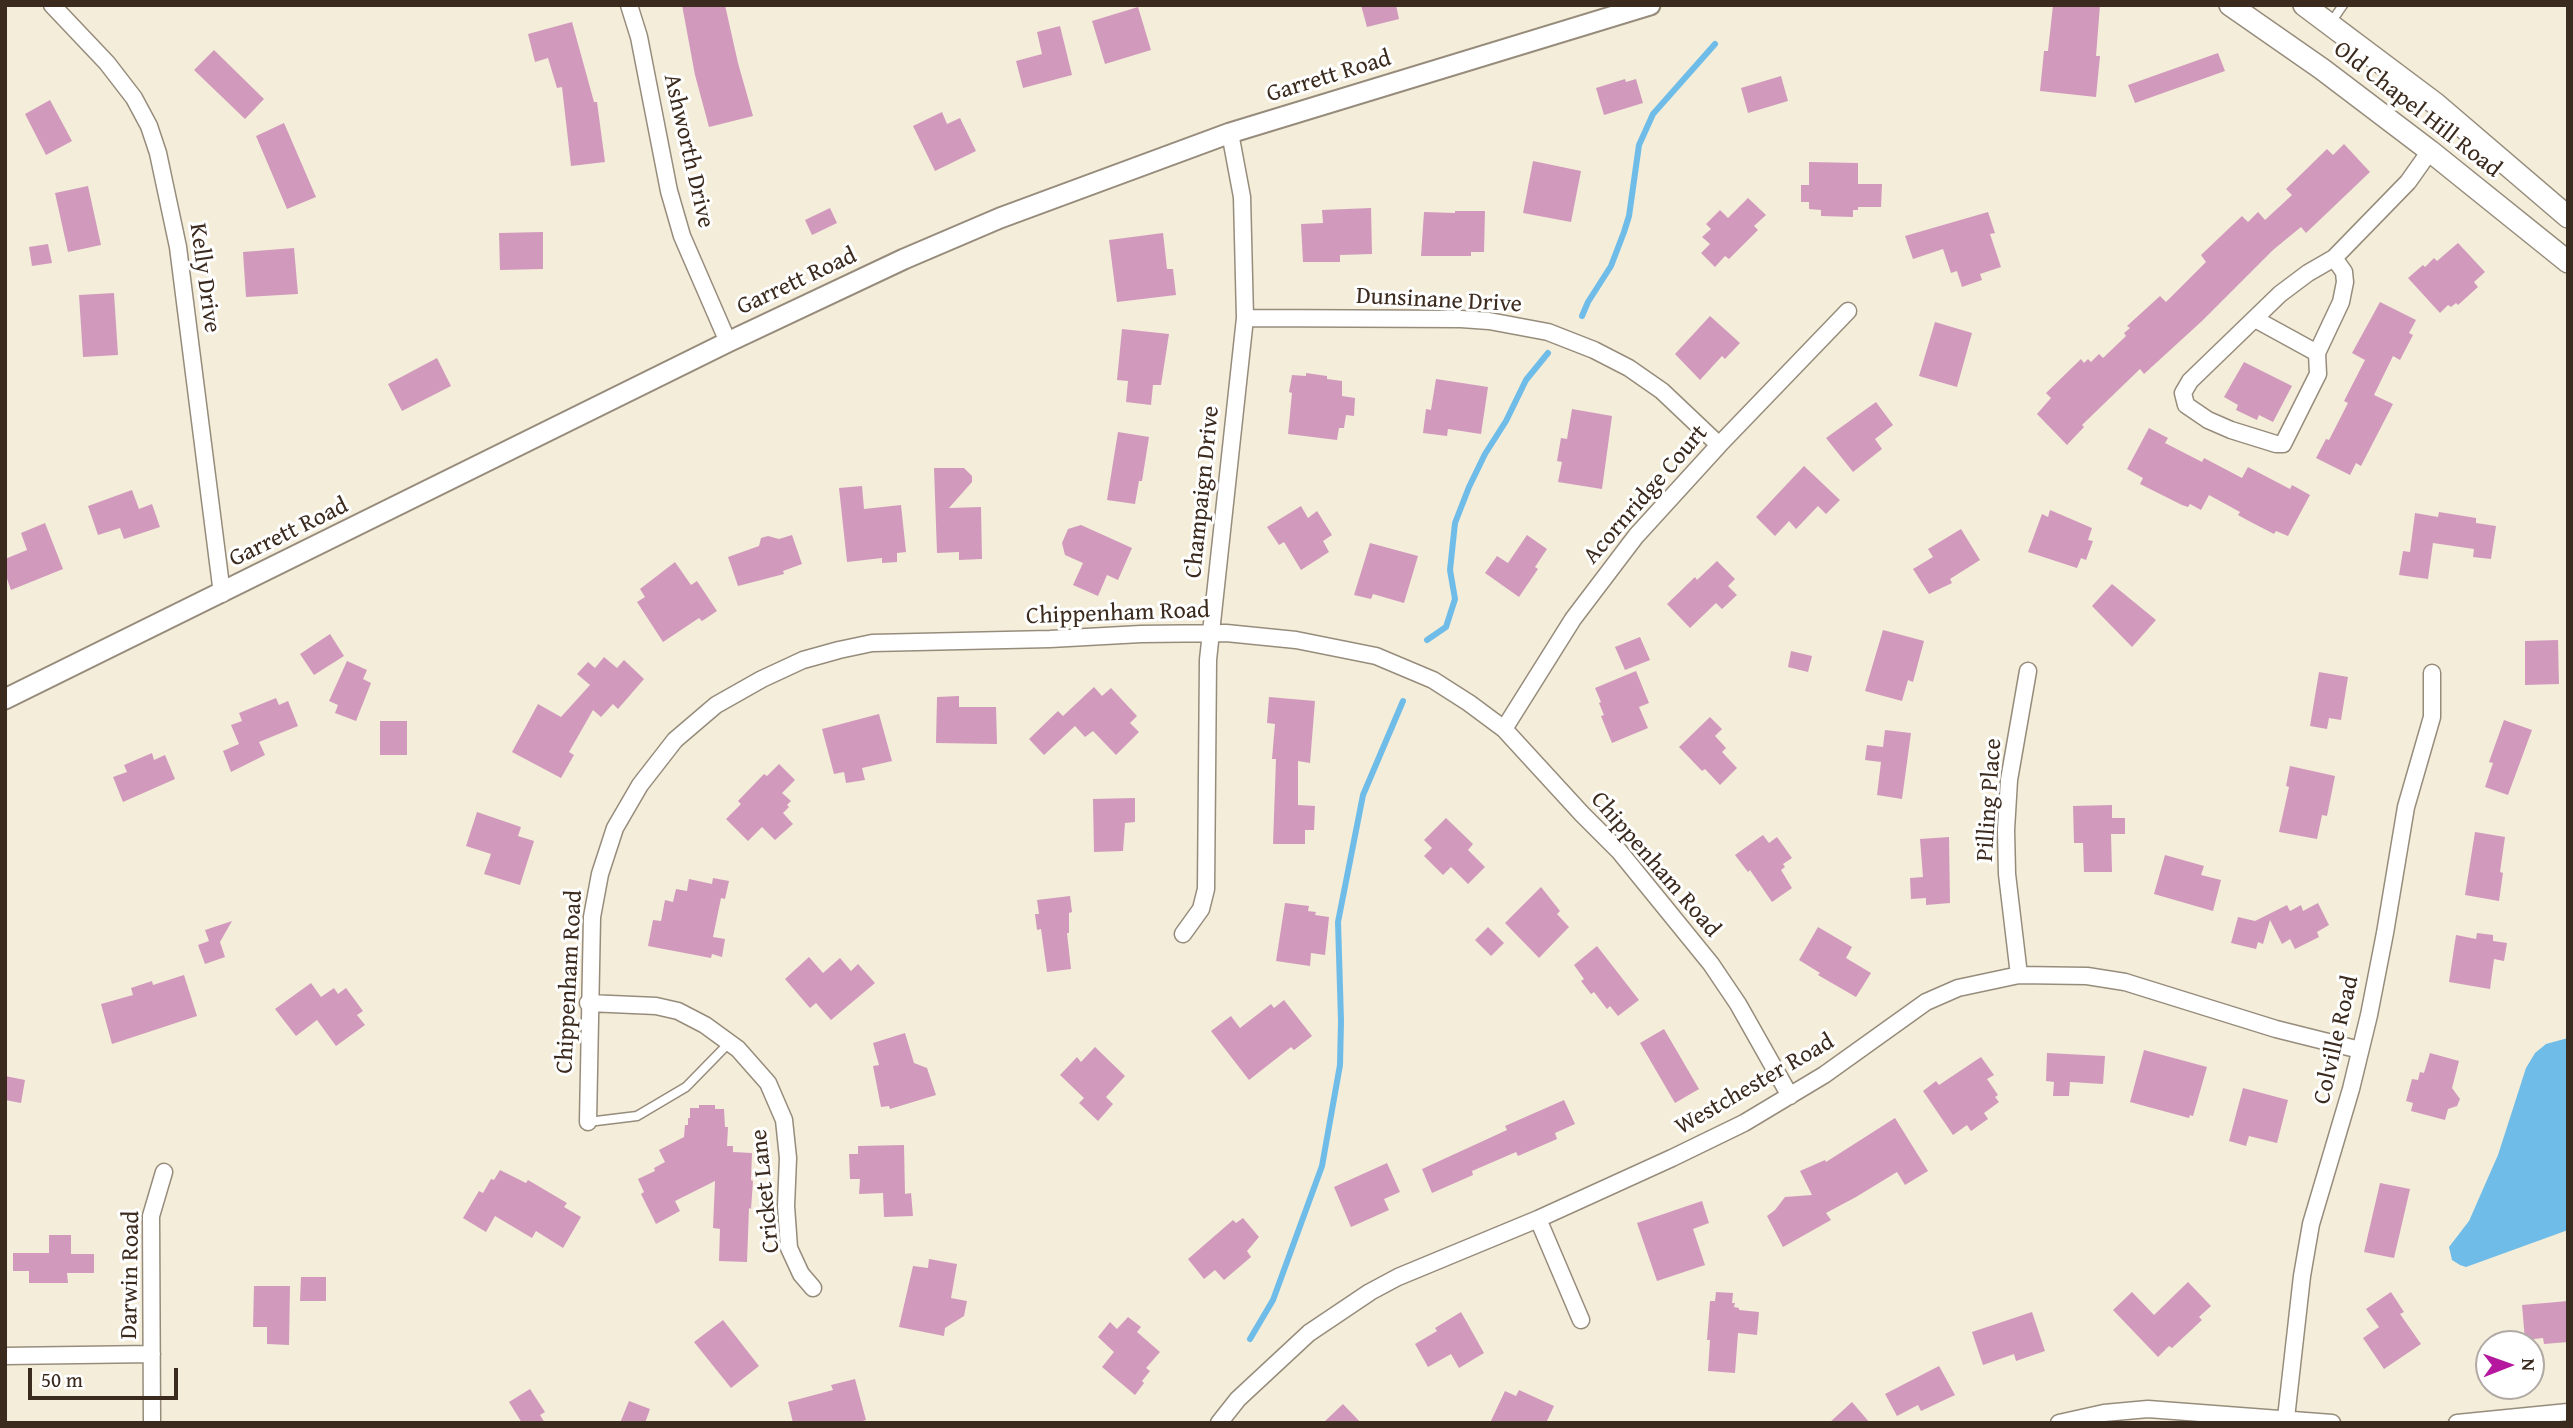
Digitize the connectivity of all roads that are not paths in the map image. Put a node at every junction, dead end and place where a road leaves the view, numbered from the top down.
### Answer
1 (52, 5) edge
2 (629, 5) edge
3 (1650, 5) edge
4 (2230, 5) edge
5 (2304, 5) edge
6 (2343, 5) edge
7 (2330, 24) junction
8 (1230, 133) junction
9 (2430, 151) junction
10 (2568, 217) edge
11 (2334, 258) junction
12 (2568, 262) edge
13 (1848, 311) dead end
14 (1245, 318) junction
15 (2255, 319) junction
16 (728, 342) junction
17 (2317, 353) junction
18 (1719, 445) junction
19 (222, 594) junction
20 (1210, 633) junction
21 (2028, 671) dead end
22 (2432, 673) dead end
23 (5, 699) edge
24 (1504, 729) junction
25 (1183, 934) dead end
26 (2019, 975) junction
27 (588, 1003) junction
28 (729, 1042) junction
29 (2360, 1050) junction
30 (1790, 1096) junction
31 (588, 1122) joint
32 (164, 1172) dead end
33 (1538, 1219) junction
34 (813, 1288) dead end
35 (1581, 1320) dead end
36 (152, 1354) junction
37 (5, 1356) edge
38 (2568, 1412) edge
39 (2286, 1418) junction
40 (152, 1423) edge
41 (1219, 1423) edge
42 (2059, 1423) edge
43 (2332, 1423) edge
44 (2457, 1423) edge

1 - 19 street, Kelly Drive
2 - 16 street, Ashworth Drive
3 - 8 street, Garrett Road
4 - 9 main road, Old Chapel Hill Road
5 - 7 main road, Old Chapel Hill Road
6 - 7 lane
7 - 10 main road, Old Chapel Hill Road
8 - 14 street, Champaign Drive
8 - 16 street, Garrett Road
9 - 11 street
9 - 12 main road, Old Chapel Hill Road
11 - 15 street
11 - 17 street
13 - 18 street, Acornridge Court
14 - 18 street, Dunsinane Drive
14 - 20 street, Champaign Drive
15 - 17 street
15 - 17 street
16 - 19 street, Garrett Road
18 - 24 street, Acornridge Court
19 - 23 street, Garrett Road
20 - 24 street, Chippenham Road
20 - 25 street, Champaign Drive
20 - 27 street, Chippenham Road
21 - 26 street, Pilling Place
22 - 29 street, Colville Road
24 - 30 street, Chippenham Road
26 - 29 street, Westchester Road
26 - 30 street, Westchester Road
27 - 28 street, Cricket Lane
27 - 31 street, Chippenham Road
28 - 31 lane
28 - 34 street, Cricket Lane
29 - 39 street, Colville Road
30 - 33 street, Westchester Road
32 - 36 street, Darwin Road
33 - 35 street
33 - 41 street, Westchester Road
36 - 37 street
36 - 40 street, Darwin Road
38 - 44 street
39 - 42 street
39 - 43 street

